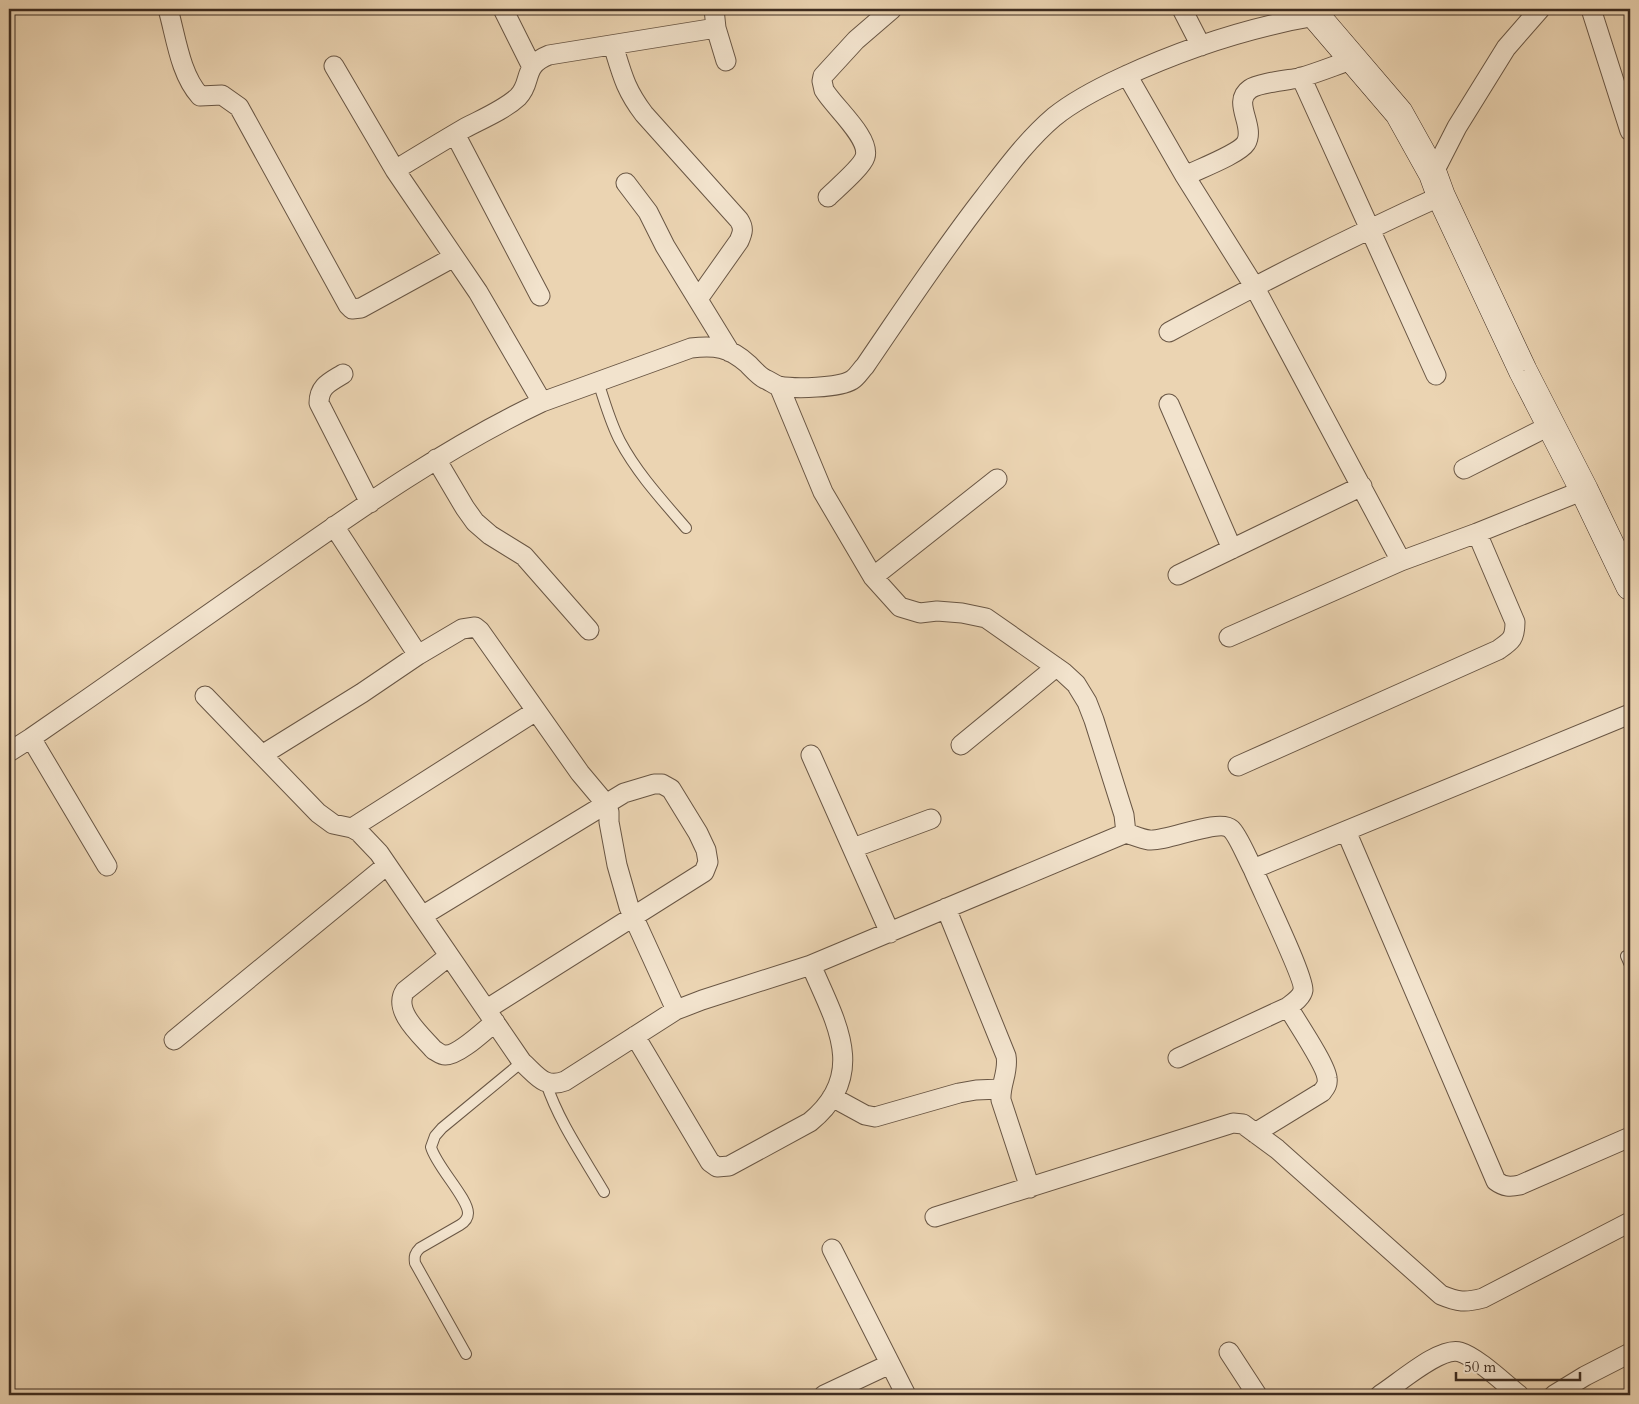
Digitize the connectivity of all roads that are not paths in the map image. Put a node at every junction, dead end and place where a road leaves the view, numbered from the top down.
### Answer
1 (168, 9) edge
2 (714, 9) edge
3 (892, 9) edge
4 (1182, 9) edge
5 (1540, 9) edge
6 (1591, 9) edge
7 (510, 10) edge
8 (1313, 12) edge
9 (716, 28) junction
10 (613, 45) junction
11 (1201, 46) junction
12 (1354, 59) junction
13 (726, 61) dead end
14 (334, 66) dead end
15 (532, 67) junction
16 (1127, 75) junction
17 (1301, 77) junction
18 (1630, 132) edge
19 (454, 134) junction
20 (395, 170) junction
21 (1185, 176) junction
22 (626, 183) dead end
23 (1437, 185) junction
24 (828, 197) dead end
25 (1370, 228) junction
26 (454, 257) junction
27 (1254, 286) junction
28 (540, 296) dead end
29 (698, 299) junction
30 (1169, 332) dead end
31 (730, 352) junction
32 (343, 374) dead end
33 (1436, 376) dead end
34 (598, 382) junction
35 (778, 386) junction
36 (542, 402) junction
37 (1169, 404) dead end
38 (1551, 425) junction
39 (436, 459) junction
40 (1464, 469) dead end
41 (997, 479) dead end
42 (1362, 486) junction
43 (1584, 490) junction
44 (370, 503) junction
45 (334, 526) junction
46 (686, 528) dead end
47 (1476, 533) junction
48 (1232, 549) junction
49 (1401, 561) junction
50 (1178, 575) dead end
51 (873, 577) junction
52 (1630, 586) edge
53 (589, 630) dead end
54 (1229, 637) dead end
55 (418, 655) junction
56 (1056, 667) junction
57 (205, 696) dead end
58 (536, 711) junction
59 (1630, 714) edge
60 (31, 738) junction
61 (961, 745) dead end
62 (9, 752) edge
63 (262, 755) junction
64 (811, 755) dead end
65 (1238, 766) dead end
66 (606, 804) junction
67 (931, 819) dead end
68 (352, 828) junction
69 (1346, 831) junction
70 (1126, 833) junction
71 (853, 848) junction
72 (387, 865) junction
73 (107, 866) dead end
74 (1253, 869) junction
75 (946, 908) junction
76 (422, 916) junction
77 (634, 918) junction
78 (890, 933) junction
79 (449, 956) junction
80 (811, 965) junction
81 (1288, 1007) junction
82 (676, 1010) junction
83 (491, 1016) junction
84 (635, 1036) junction
85 (174, 1040) dead end
86 (1178, 1058) dead end
87 (522, 1062) junction
88 (546, 1083) junction
89 (1000, 1089) junction
90 (832, 1097) junction
91 (1255, 1132) junction
92 (1630, 1137) edge
93 (1030, 1188) junction
94 (604, 1192) dead end
95 (935, 1217) dead end
96 (1630, 1222) edge
97 (832, 1249) dead end
98 (1229, 1352) dead end
99 (1630, 1353) edge
100 (466, 1354) dead end
101 (890, 1364) junction
102 (824, 1395) edge
103 (906, 1395) edge
104 (1256, 1395) edge
105 (1380, 1395) edge
106 (1519, 1395) edge
107 (1554, 1395) edge

1 - 26 street
2 - 9 street
3 - 24 street
4 - 11 street
5 - 23 street
6 - 18 street
7 - 15 street
8 - 11 street
8 - 12 street
9 - 10 street
9 - 13 street
10 - 15 street
10 - 29 street
11 - 16 street
12 - 17 street
12 - 23 street
14 - 20 street
15 - 19 street
16 - 21 street
16 - 35 street
17 - 21 street
17 - 25 street
19 - 20 street
19 - 28 street
20 - 26 street
21 - 27 street
22 - 29 street
23 - 25 street
23 - 38 street
25 - 27 street
25 - 33 street
26 - 36 street
27 - 30 street
27 - 42 street
29 - 31 street
31 - 34 street
31 - 35 street
32 - 44 street
34 - 36 street
34 - 46 lane
35 - 51 street
36 - 39 street
37 - 48 street
38 - 40 street
38 - 43 street
39 - 44 street
39 - 53 street
41 - 51 street
42 - 48 street
42 - 49 street
43 - 47 street
43 - 52 street
44 - 45 street
45 - 55 street
45 - 60 street
47 - 49 street
47 - 65 street
48 - 50 street
49 - 54 street
51 - 56 street
55 - 58 street
55 - 63 street
56 - 61 street
56 - 70 street
57 - 63 street
58 - 66 street
58 - 68 street
59 - 69 street
60 - 62 street
60 - 73 street
63 - 68 street
64 - 71 street
66 - 76 street
66 - 77 street
66 - 77 street
67 - 71 street
68 - 72 street
69 - 74 street
69 - 92 street
70 - 74 street
70 - 75 street
71 - 78 street
72 - 76 street
72 - 85 street
74 - 81 street
75 - 78 street
75 - 89 street
76 - 79 street
77 - 82 street
77 - 83 street
78 - 80 street
79 - 83 street
79 - 83 street
80 - 82 street
80 - 90 street
81 - 86 street
81 - 91 street
82 - 84 street
83 - 87 street
84 - 88 street
84 - 90 street
87 - 88 street
87 - 100 lane
88 - 94 lane
89 - 90 street
89 - 93 street
91 - 93 street
91 - 96 street
93 - 95 street
97 - 101 street
98 - 104 street
99 - 107 street
101 - 102 street
101 - 103 street
105 - 106 street

